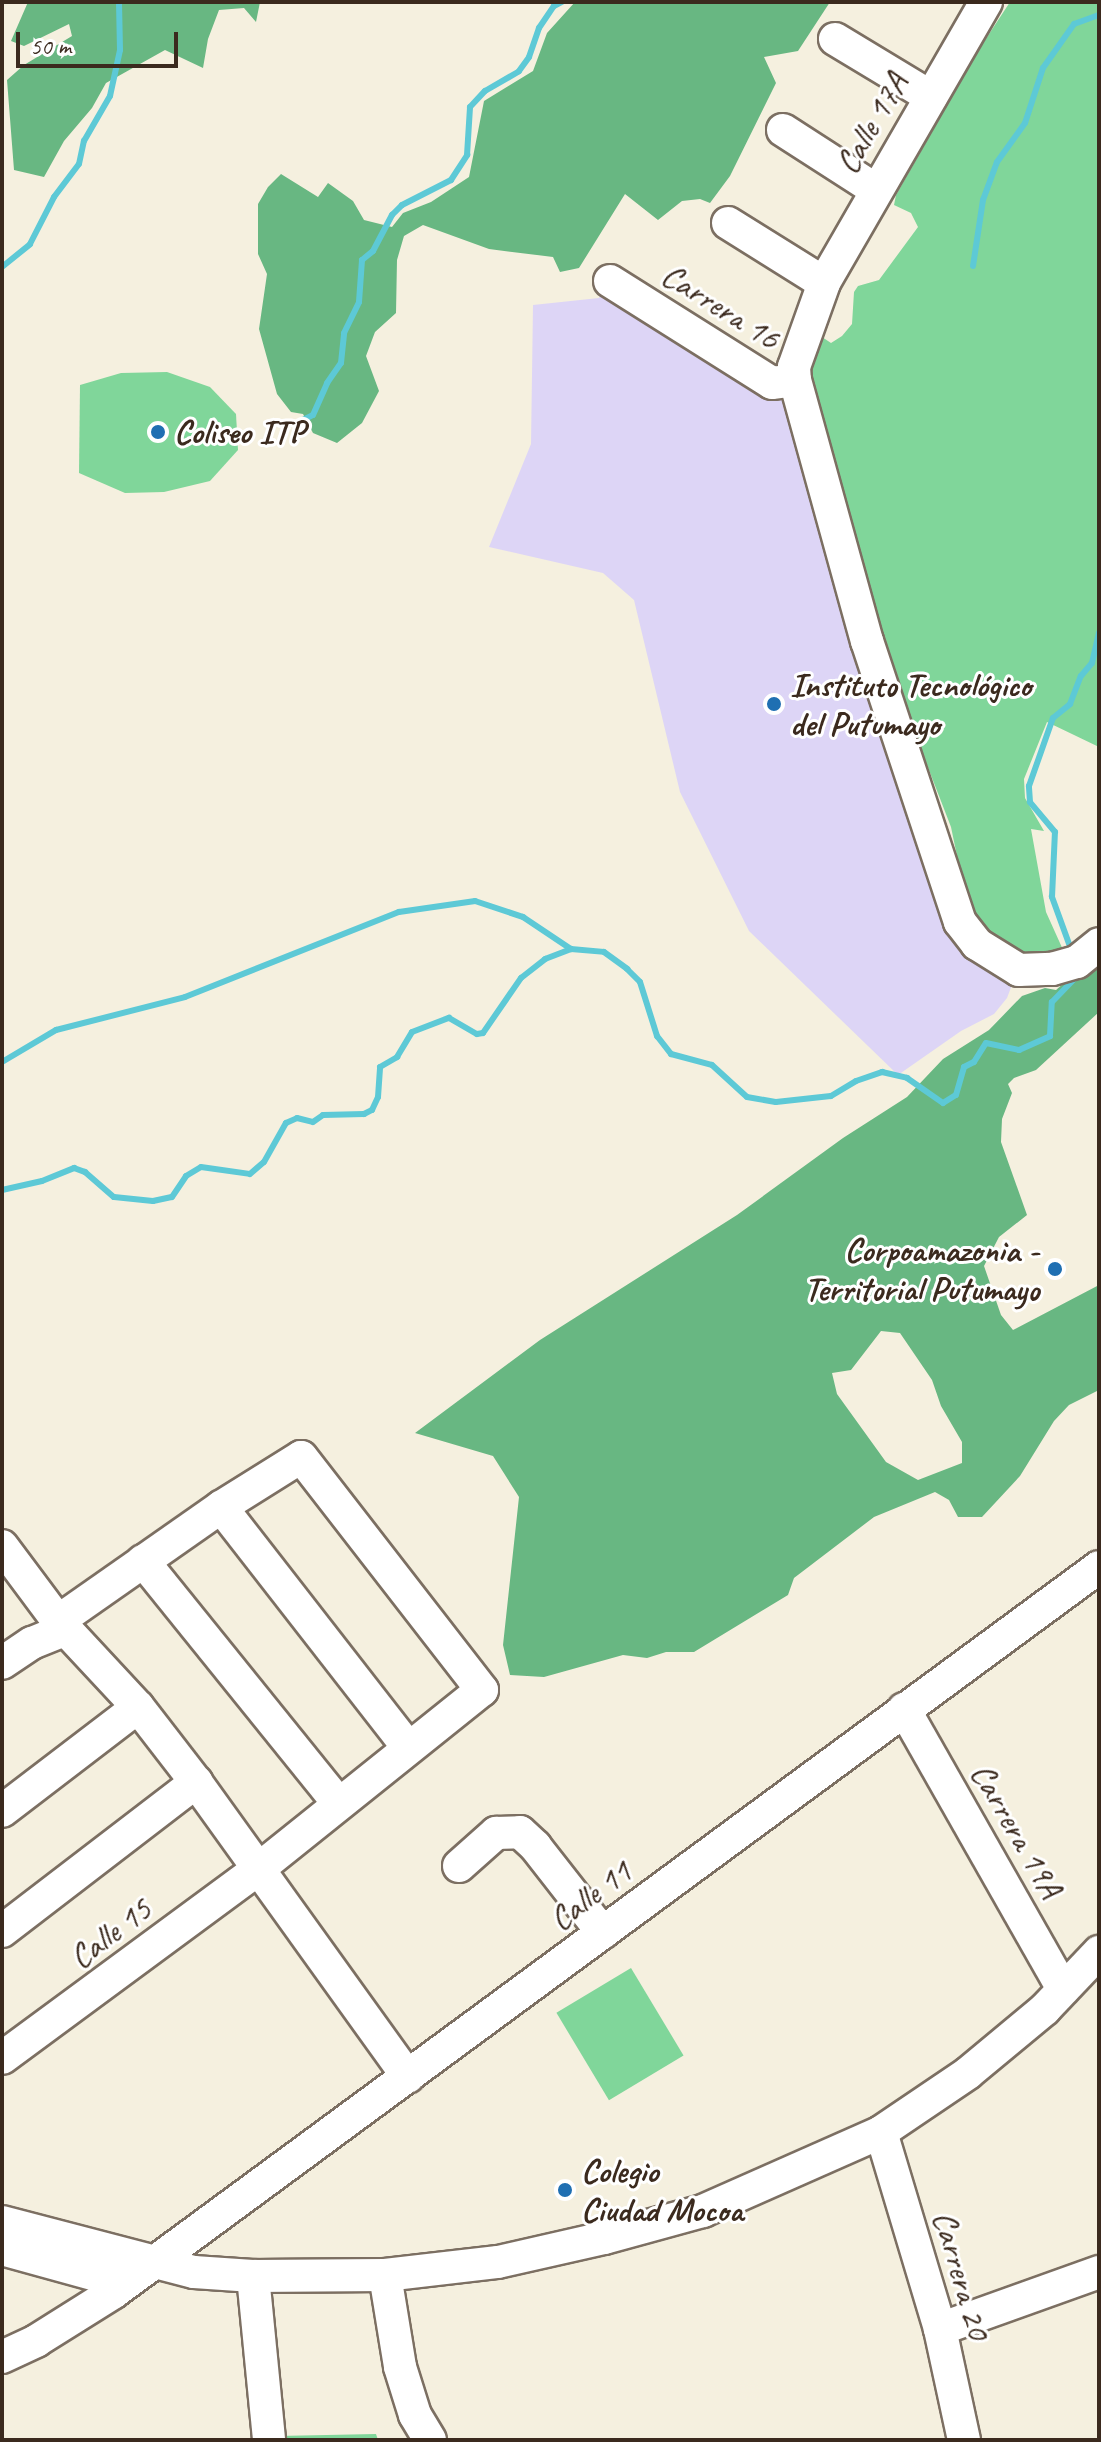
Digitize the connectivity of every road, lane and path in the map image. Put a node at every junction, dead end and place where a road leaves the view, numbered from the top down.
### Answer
1 (984, 3) edge
2 (835, 39) dead end
3 (931, 97) junction
4 (783, 130) dead end
5 (876, 190) junction
6 (728, 223) dead end
7 (610, 281) dead end
8 (824, 283) junction
9 (795, 380) junction
10 (1099, 944) edge
11 (221, 1507) junction
12 (2, 1546) edge
13 (143, 1561) junction
14 (1099, 1567) edge
15 (62, 1625) junction
16 (2, 1663) edge
17 (138, 1707) junction
18 (904, 1709) junction
19 (407, 1746) junction
20 (196, 1782) junction
21 (338, 1803) junction
22 (2, 1811) edge
23 (459, 1866) dead end
24 (261, 1867) junction
25 (2, 1931) edge
26 (603, 1933) junction
27 (1099, 1952) edge
28 (1063, 1989) junction
29 (2, 2058) edge
30 (408, 2077) junction
31 (881, 2132) junction
32 (2, 2222) edge
33 (20, 2244) edge
34 (154, 2262) junction
35 (1099, 2272) edge
36 (385, 2275) junction
37 (253, 2276) junction
38 (125, 2283) junction
39 (940, 2329) junction
40 (2, 2357) edge
41 (269, 2440) edge
42 (430, 2440) edge
43 (964, 2440) edge

1 - 3 street, Calle 17A
2 - 3 street
3 - 5 street, Calle 17A
4 - 5 street
5 - 8 street, Calle 17A
6 - 8 street
7 - 9 street, Carrera 16
8 - 9 street, Calle 17A
9 - 10 street
11 - 13 street
11 - 19 street
11 - 19 street, Calle 15
12 - 15 street
13 - 15 street
13 - 21 street
14 - 18 street, Calle 11
15 - 16 street
15 - 17 street
17 - 20 street
17 - 22 street
18 - 26 street, Calle 11
18 - 28 street, Carrera 19A
19 - 21 street, Calle 15
20 - 24 street
20 - 25 street
21 - 24 street, Calle 15
23 - 26 street
24 - 29 street, Calle 15
24 - 30 street
26 - 30 street, Calle 11
27 - 28 street
28 - 31 street
30 - 34 street, Calle 11
31 - 36 street
31 - 39 street, Carrera 20
32 - 33 street
33 - 34 street
33 - 38 street
34 - 37 street
34 - 38 street, Calle 11
35 - 39 street
36 - 37 street
36 - 42 street
37 - 41 street
38 - 40 street, Calle 11
39 - 43 street, Carrera 20

